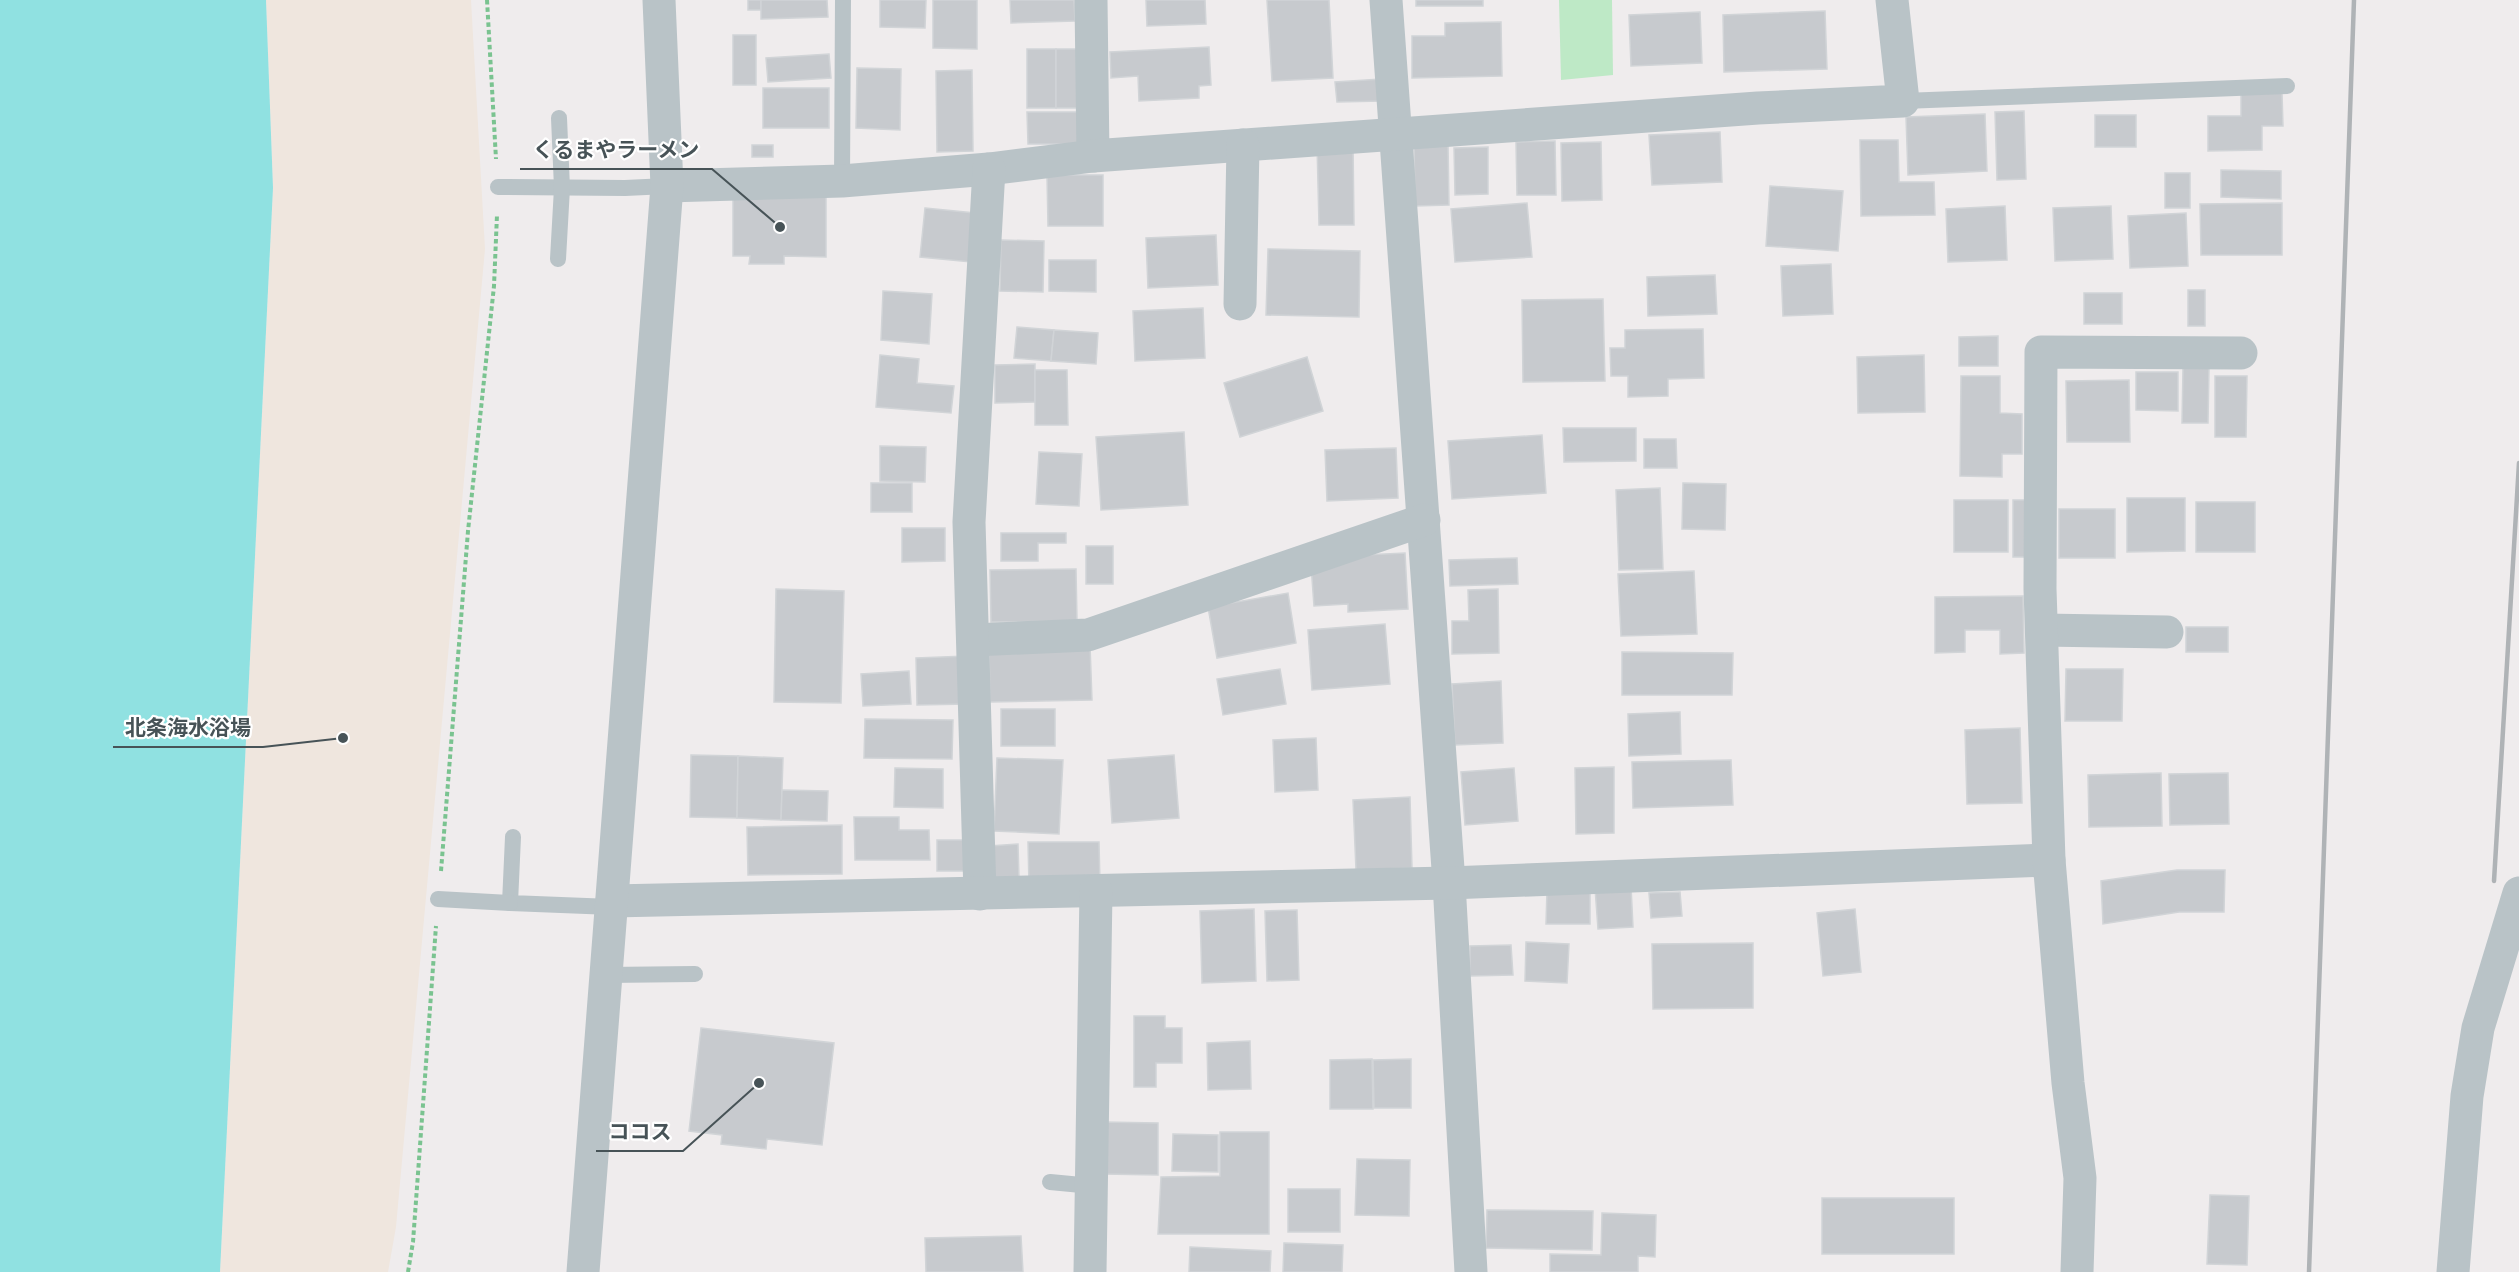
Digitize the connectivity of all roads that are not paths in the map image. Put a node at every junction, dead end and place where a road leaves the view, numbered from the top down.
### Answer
1 (659, 0) edge
2 (843, 0) edge
3 (1091, 0) edge
4 (1386, 0) edge
5 (1892, 0) edge
6 (2287, 86) dead end
7 (1903, 101) junction
8 (559, 118) dead end
9 (1397, 133) junction
10 (1244, 145) junction
11 (1093, 156) junction
12 (989, 170) junction
13 (842, 181) junction
14 (667, 186) junction
15 (498, 187) road end
16 (562, 188) junction
17 (558, 258) dead end
18 (1240, 304) dead end
19 (2241, 353) dead end
20 (1424, 520) junction
21 (2042, 630) junction
22 (2167, 632) dead end
23 (973, 640) junction
24 (513, 837) dead end
25 (2049, 860) junction
26 (1449, 883) junction
27 (1096, 891) junction
28 (2519, 893) edge
29 (980, 894) junction
30 (438, 900) road end
31 (510, 903) junction
32 (612, 904) junction
33 (695, 974) dead end
34 (606, 975) junction
35 (1050, 1182) dead end
36 (1092, 1186) junction
37 (583, 1272) edge
38 (1090, 1272) edge
39 (1471, 1272) edge
40 (2077, 1272) edge
41 (2452, 1272) edge

1 - 14 street
2 - 13 lane
3 - 11 street
4 - 9 street
5 - 7 street
6 - 7 lane
7 - 9 street
8 - 16 lane
9 - 10 street
9 - 20 street
10 - 11 street
10 - 18 street
11 - 12 street
12 - 13 street
12 - 23 street
13 - 14 street
14 - 16 lane
14 - 32 street
15 - 16 lane
16 - 17 lane
19 - 21 street
20 - 23 street
20 - 26 street
21 - 22 street
21 - 25 street
23 - 29 street
24 - 31 lane
25 - 26 street
25 - 40 street
26 - 27 street
26 - 39 street
27 - 29 street
27 - 36 street
28 - 41 street
29 - 32 street
30 - 31 lane
31 - 32 lane
32 - 34 street
33 - 34 lane
34 - 37 street
35 - 36 lane
36 - 38 street

